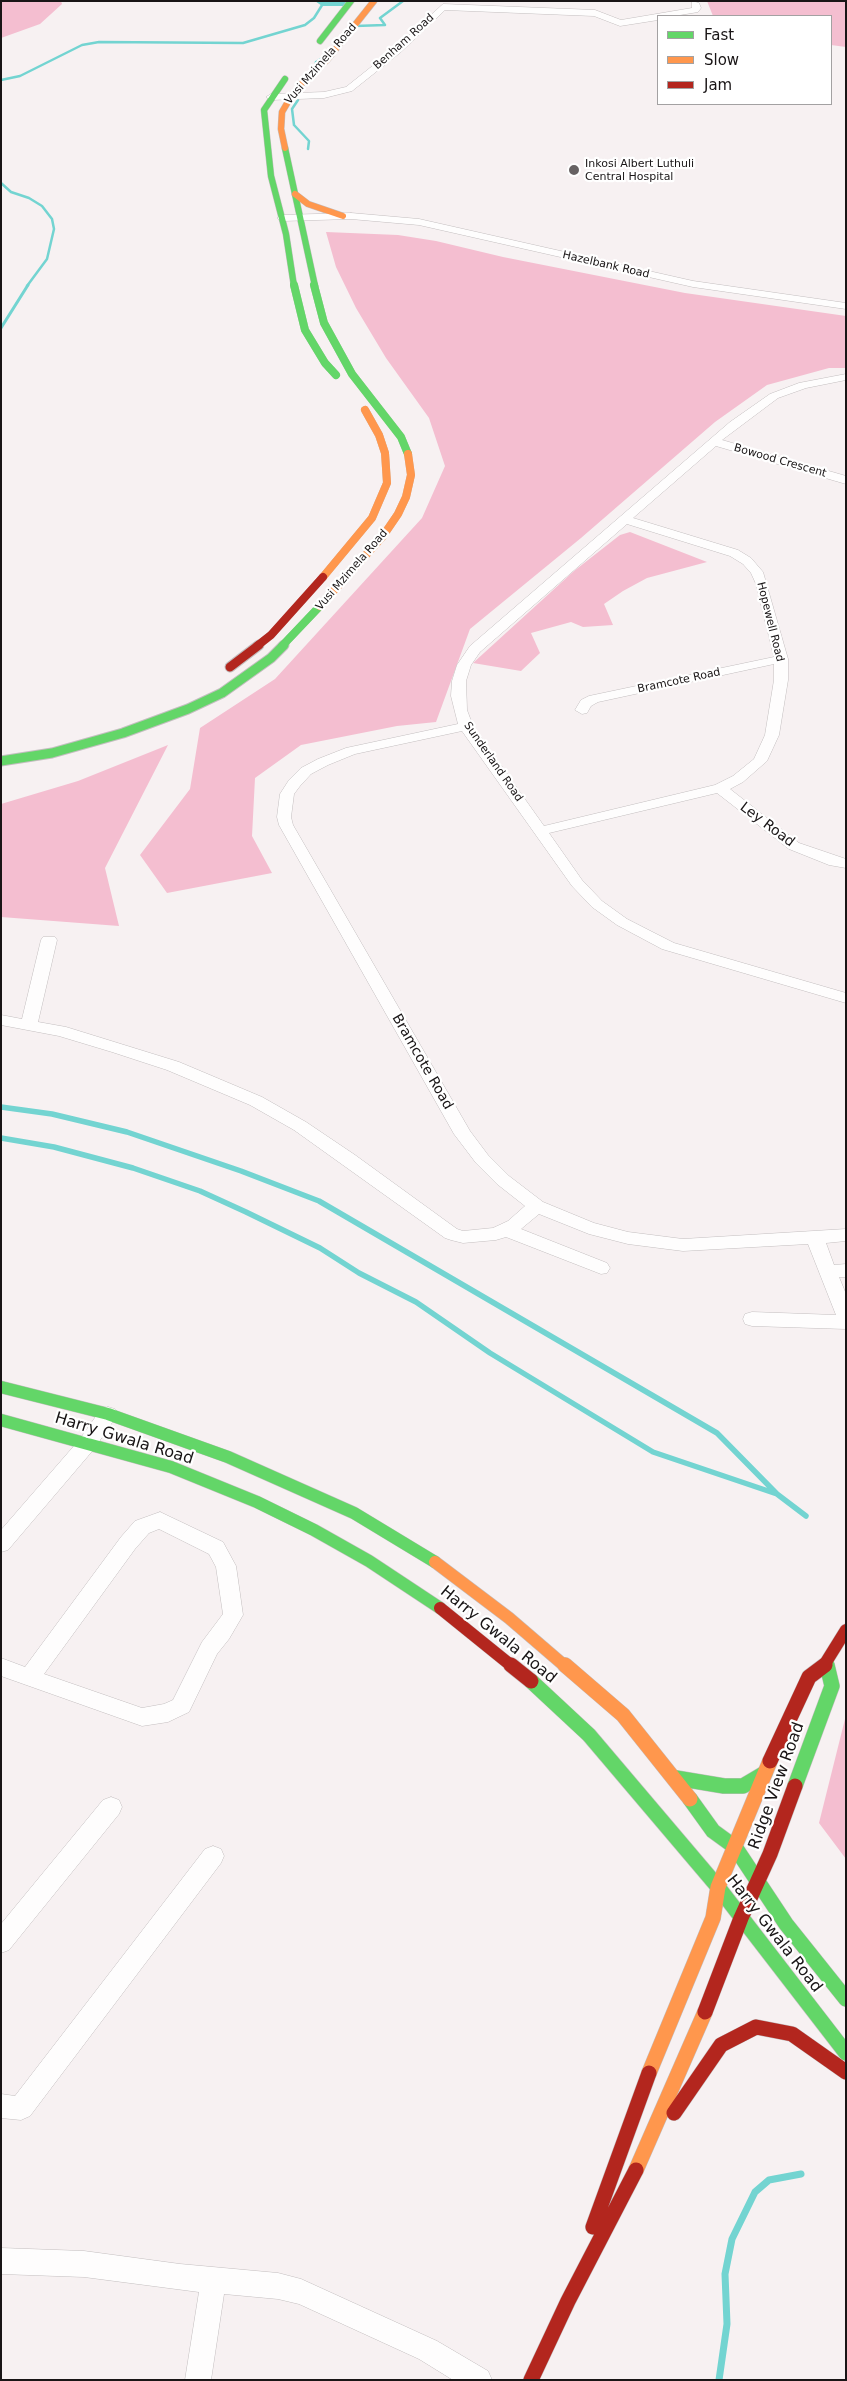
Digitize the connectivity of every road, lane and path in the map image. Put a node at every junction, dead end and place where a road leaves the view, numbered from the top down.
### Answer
1 (696, 3) dead end
2 (349, 4) edge
3 (372, 4) edge
4 (666, 15) edge
5 (657, 17) edge
6 (310, 52) dead end
7 (291, 72) dead end
8 (271, 96) junction
9 (292, 96) junction
10 (295, 194) junction
11 (343, 216) junction
12 (368, 218) junction
13 (283, 221) junction
14 (332, 221) joint
15 (301, 224) junction
16 (846, 306) edge
17 (846, 377) edge
18 (715, 442) junction
19 (846, 480) edge
20 (624, 519) junction
21 (781, 659) junction
22 (218, 676) dead end
23 (167, 704) dead end
24 (582, 710) dead end
25 (466, 726) junction
26 (1, 750) edge
27 (1, 761) edge
28 (720, 788) junction
29 (541, 831) junction
30 (846, 864) edge
31 (49, 940) dead end
32 (846, 998) edge
33 (1, 1020) edge
34 (29, 1025) junction
35 (537, 1206) junction
36 (506, 1230) junction
37 (846, 1235) edge
38 (815, 1238) junction
39 (601, 1268) dead end
40 (837, 1271) edge
41 (752, 1319) dead end
42 (846, 1320) edge
43 (1, 1388) edge
44 (108, 1414) junction
45 (1, 1420) edge
46 (87, 1444) junction
47 (1, 1544) edge
48 (846, 1630) edge
49 (827, 1664) junction
50 (1, 1666) edge
51 (30, 1677) junction
52 (764, 1773) junction
53 (676, 1778) junction
54 (111, 1808) dead end
55 (735, 1847) junction
56 (213, 1856) dead end
57 (756, 1883) junction
58 (718, 1887) junction
59 (741, 1918) junction
60 (1, 1942) edge
61 (846, 1999) edge
62 (846, 2053) edge
63 (846, 2072) edge
64 (1, 2106) edge
65 (638, 2167) junction
66 (1, 2261) edge
67 (213, 2280) junction
68 (568, 2301) junction
69 (198, 2380) edge
70 (479, 2380) edge
71 (531, 2380) edge

1 - 4 street, Benham Road
2 - 6 main road, Vusi Mzimela Road
3 - 9 main road, Vusi Mzimela Road
5 - 9 street, Benham Road
7 - 8 main road, Vusi Mzimela Road
8 - 9 street, Benham Road
8 - 13 main road, Vusi Mzimela Road
9 - 10 main road, Vusi Mzimela Road
10 - 11 main road
10 - 15 main road, Vusi Mzimela Road
11 - 12 street, Hazelbank Road
11 - 15 street, Hazelbank Road
12 - 14 street, Hazelbank Road
12 - 16 street, Hazelbank Road
13 - 15 street, Hazelbank Road
13 - 22 main road, Vusi Mzimela Road
14 - 15 main road
15 - 27 main road, Vusi Mzimela Road
17 - 18 street, Sunderland Road
18 - 19 street, Bowood Crescent
18 - 20 street, Sunderland Road
20 - 21 street, Hopewell Road
20 - 25 street, Sunderland Road
21 - 24 street, Bramcote Road
21 - 28 street, Hopewell Road
23 - 26 main road
25 - 29 street, Sunderland Road
25 - 35 street, Bramcote Road
28 - 29 street, Hopewell Road
28 - 30 street, Ley Road
29 - 32 street, Sunderland Road
31 - 34 street
33 - 34 street
34 - 36 street
35 - 36 street
35 - 38 street, Bramcote Road
36 - 39 street
37 - 38 street, Bramcote Road
38 - 40 street
40 - 42 street
41 - 42 street
43 - 44 main road, Harry Gwala Road
44 - 46 street
44 - 53 main road, Harry Gwala Road
45 - 46 main road, Harry Gwala Road
46 - 47 street
46 - 58 main road, Harry Gwala Road
48 - 49 main road, Ridge View Road
49 - 52 main road, Ridge View Road
49 - 57 main road, Ridge View Road
50 - 51 street
51 - 51 street
52 - 53 main road
52 - 55 main road, Ridge View Road
53 - 55 main road, Harry Gwala Road
54 - 60 street
55 - 57 main road, Harry Gwala Road
55 - 58 main road, Ridge View Road
56 - 64 street
57 - 59 main road, Ridge View Road
57 - 61 main road, Harry Gwala Road
58 - 59 main road, Harry Gwala Road
58 - 68 main road, Ridge View Road
59 - 62 main road, Harry Gwala Road
59 - 65 main road, Ridge View Road
63 - 65 main road
65 - 68 main road
66 - 67 street
67 - 69 street
67 - 70 street
68 - 71 main road

